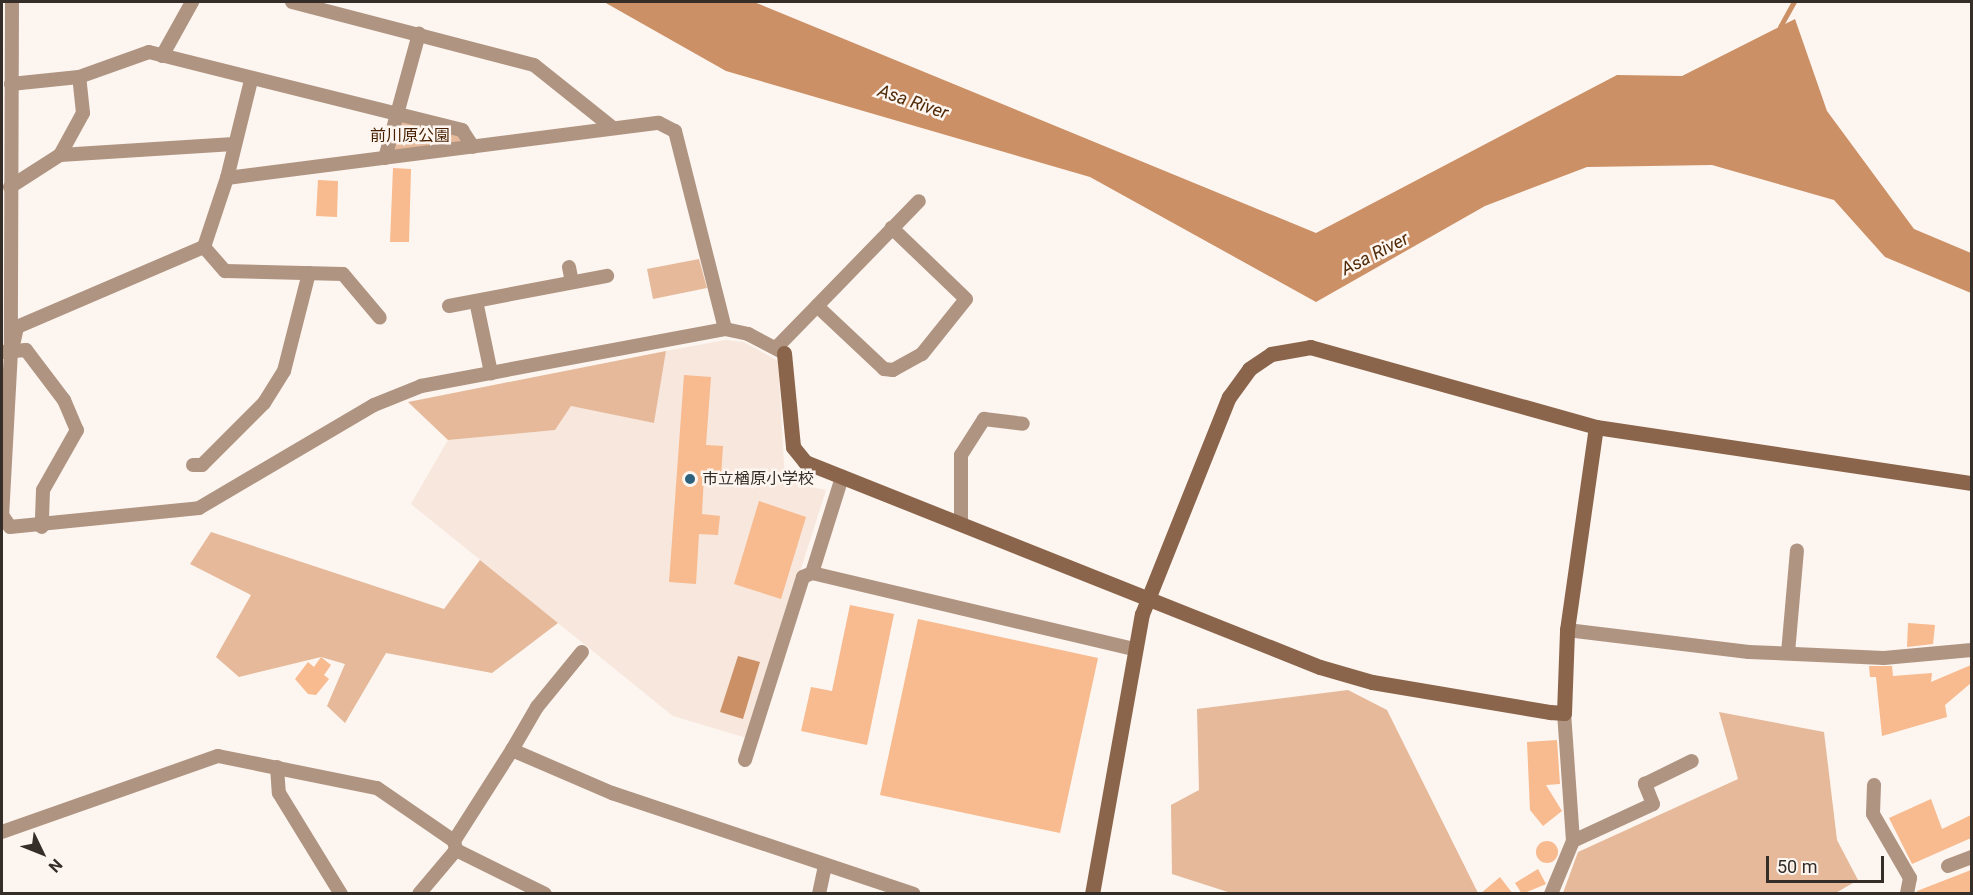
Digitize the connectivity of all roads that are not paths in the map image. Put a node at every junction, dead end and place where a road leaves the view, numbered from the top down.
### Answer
1 (12, 2) edge
2 (192, 2) edge
3 (292, 2) edge
4 (418, 34) junction
5 (162, 56) junction
6 (78, 77) junction
7 (251, 80) junction
8 (11, 84) junction
9 (396, 113) junction
10 (613, 128) junction
11 (234, 144) junction
12 (473, 147) junction
13 (60, 155) junction
14 (385, 158) junction
15 (227, 178) junction
16 (10, 187) junction
17 (919, 201) dead end
18 (892, 228) junction
19 (204, 247) junction
20 (569, 267) dead end
21 (309, 273) junction
22 (607, 276) dead end
23 (572, 282) junction
24 (476, 301) junction
25 (448, 306) dead end
26 (817, 306) junction
27 (380, 318) dead end
28 (725, 329) junction
29 (781, 350) junction
30 (7, 352) edge
31 (491, 373) junction
32 (1023, 424) dead end
33 (1596, 427) junction
34 (193, 465) dead end
35 (842, 477) junction
36 (1971, 483) edge
37 (2, 515) edge
38 (961, 522) junction
39 (42, 527) junction
40 (1797, 550) dead end
41 (812, 573) junction
42 (1148, 598) junction
43 (1567, 630) junction
44 (1133, 649) junction
45 (1971, 650) edge
46 (582, 652) dead end
47 (1788, 653) junction
48 (1564, 713) junction
49 (512, 750) junction
50 (746, 760) dead end
51 (1692, 761) dead end
52 (277, 767) junction
53 (1874, 785) dead end
54 (2, 832) edge
55 (1573, 841) junction
56 (455, 846) junction
57 (1971, 857) edge
58 (825, 866) junction
59 (1948, 866) dead end
60 (341, 894) edge
61 (419, 894) edge
62 (545, 894) edge
63 (819, 894) edge
64 (914, 894) edge
65 (1092, 894) edge
66 (1551, 894) edge
67 (1907, 894) edge

1 - 8 street
2 - 5 street
3 - 4 street
4 - 9 street
4 - 10 street
5 - 6 street
5 - 7 street
6 - 8 street
6 - 13 street
7 - 9 street
7 - 11 street
8 - 16 street
9 - 12 street
9 - 14 street
10 - 12 street
10 - 28 street
11 - 13 street
11 - 15 street
12 - 14 street
13 - 16 street
14 - 15 street
15 - 19 street
16 - 30 street
17 - 18 street
18 - 26 street
18 - 26 street
19 - 21 street
19 - 30 street
20 - 23 street
21 - 27 street
21 - 34 street
22 - 23 street
23 - 24 street
24 - 25 street
24 - 31 street
26 - 29 street
28 - 29 street
28 - 31 street
29 - 35 street
30 - 37 street
30 - 39 street
31 - 39 street
32 - 38 street
33 - 36 street
33 - 42 street
33 - 43 street
35 - 38 street
35 - 41 street
37 - 39 street
38 - 42 street
40 - 47 street
41 - 44 street
41 - 50 street
42 - 44 street
42 - 48 street
43 - 47 street
43 - 48 street
44 - 65 street
45 - 47 street
46 - 49 street
48 - 55 street
49 - 56 street
49 - 58 street
51 - 55 street
52 - 54 street
52 - 56 street
52 - 60 street
53 - 67 street
55 - 66 street
56 - 61 street
56 - 62 street
57 - 59 street
58 - 63 street
58 - 64 street

